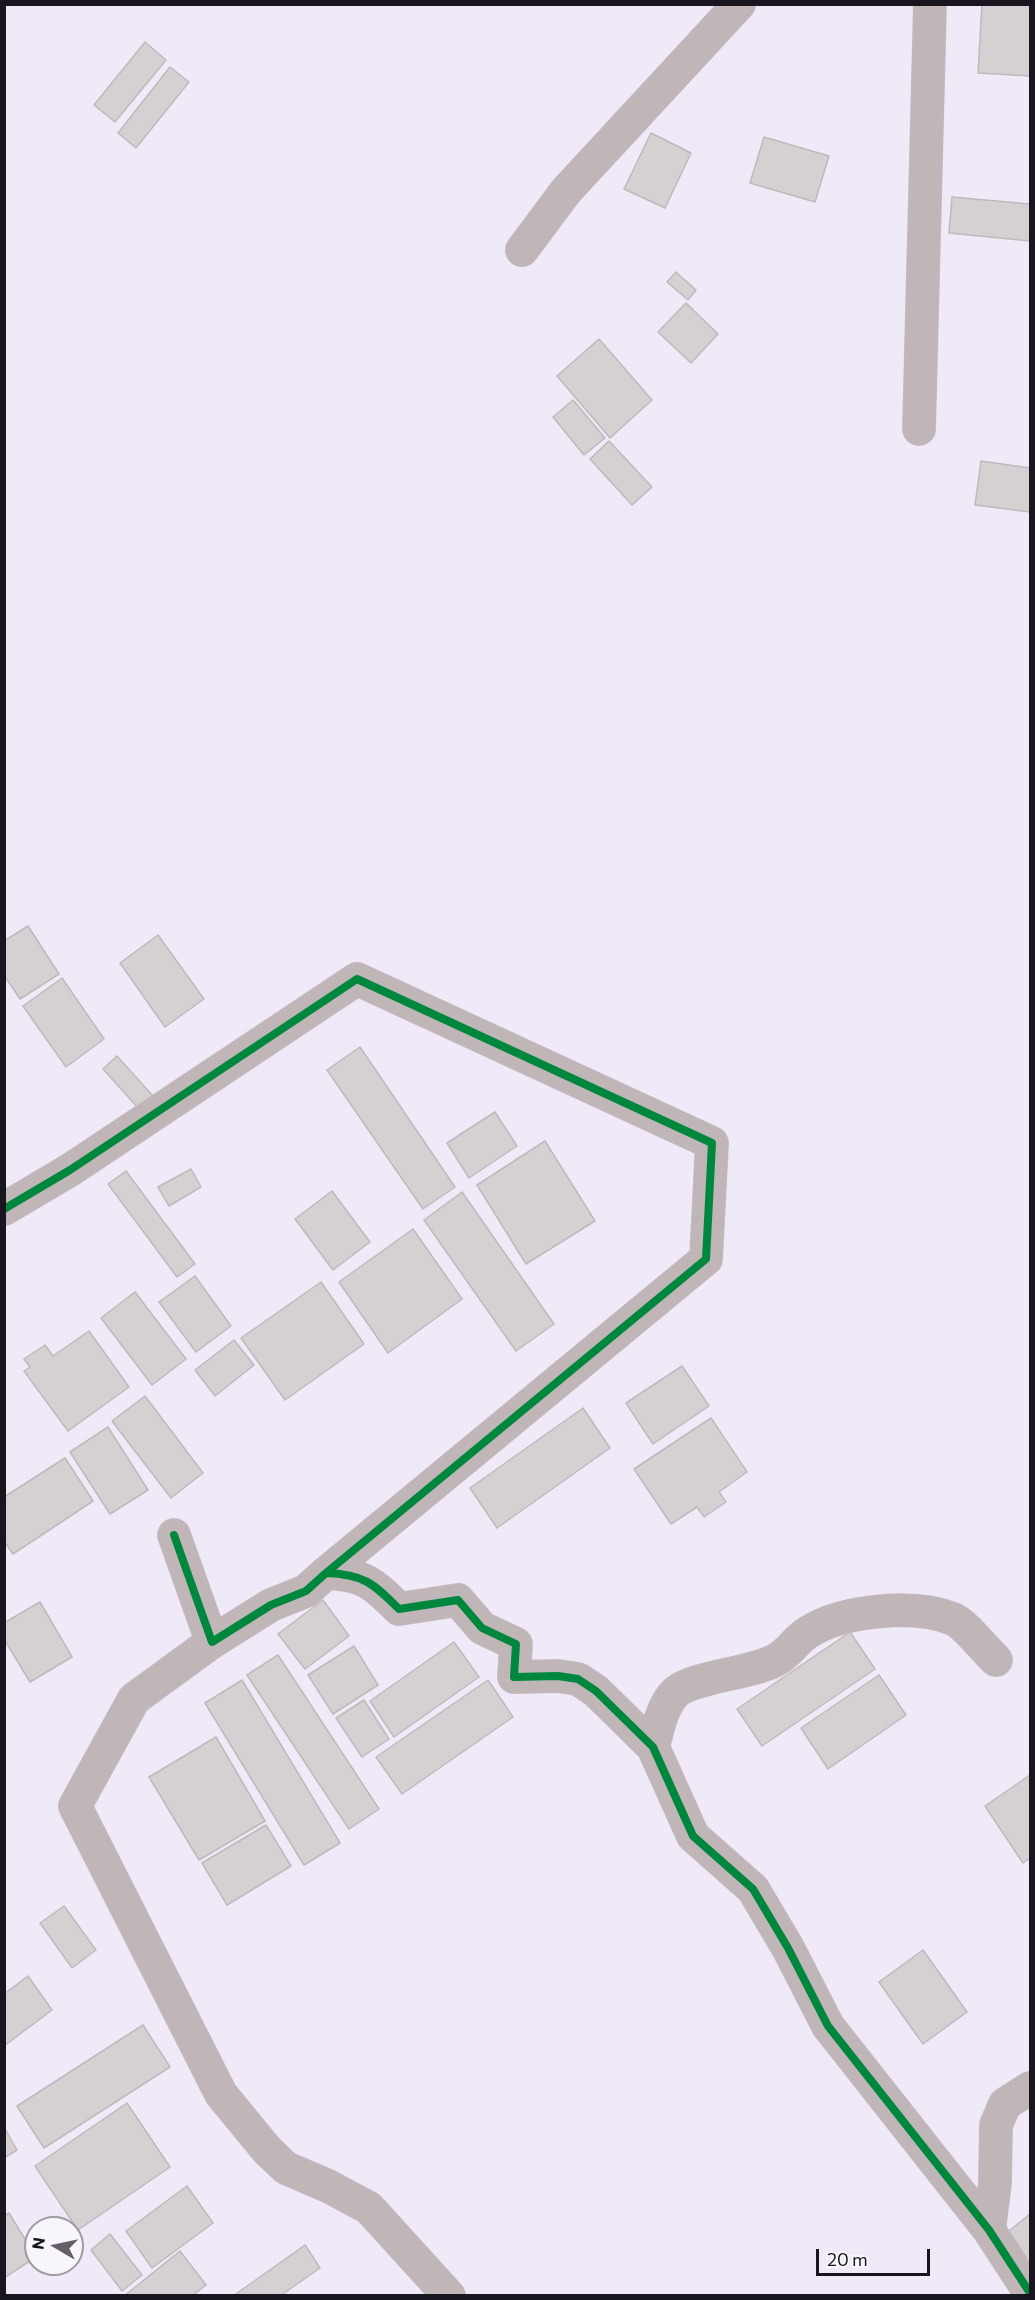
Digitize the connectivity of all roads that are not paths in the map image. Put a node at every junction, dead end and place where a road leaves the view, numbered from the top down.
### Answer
1 (739, 4) edge
2 (930, 4) edge
3 (522, 250) dead end
4 (920, 429) dead end
5 (4, 1209) edge
6 (174, 1535) dead end
7 (326, 1573) junction
8 (212, 1642) junction
9 (996, 1660) dead end
10 (653, 1747) junction
11 (1030, 2088) edge
12 (989, 2230) junction
13 (1030, 2293) edge
14 (449, 2295) edge

1 - 3 street
2 - 4 street
5 - 7 street
6 - 8 street
7 - 8 street
7 - 10 street
8 - 14 street
9 - 10 street
10 - 12 street
11 - 12 street
12 - 13 street

